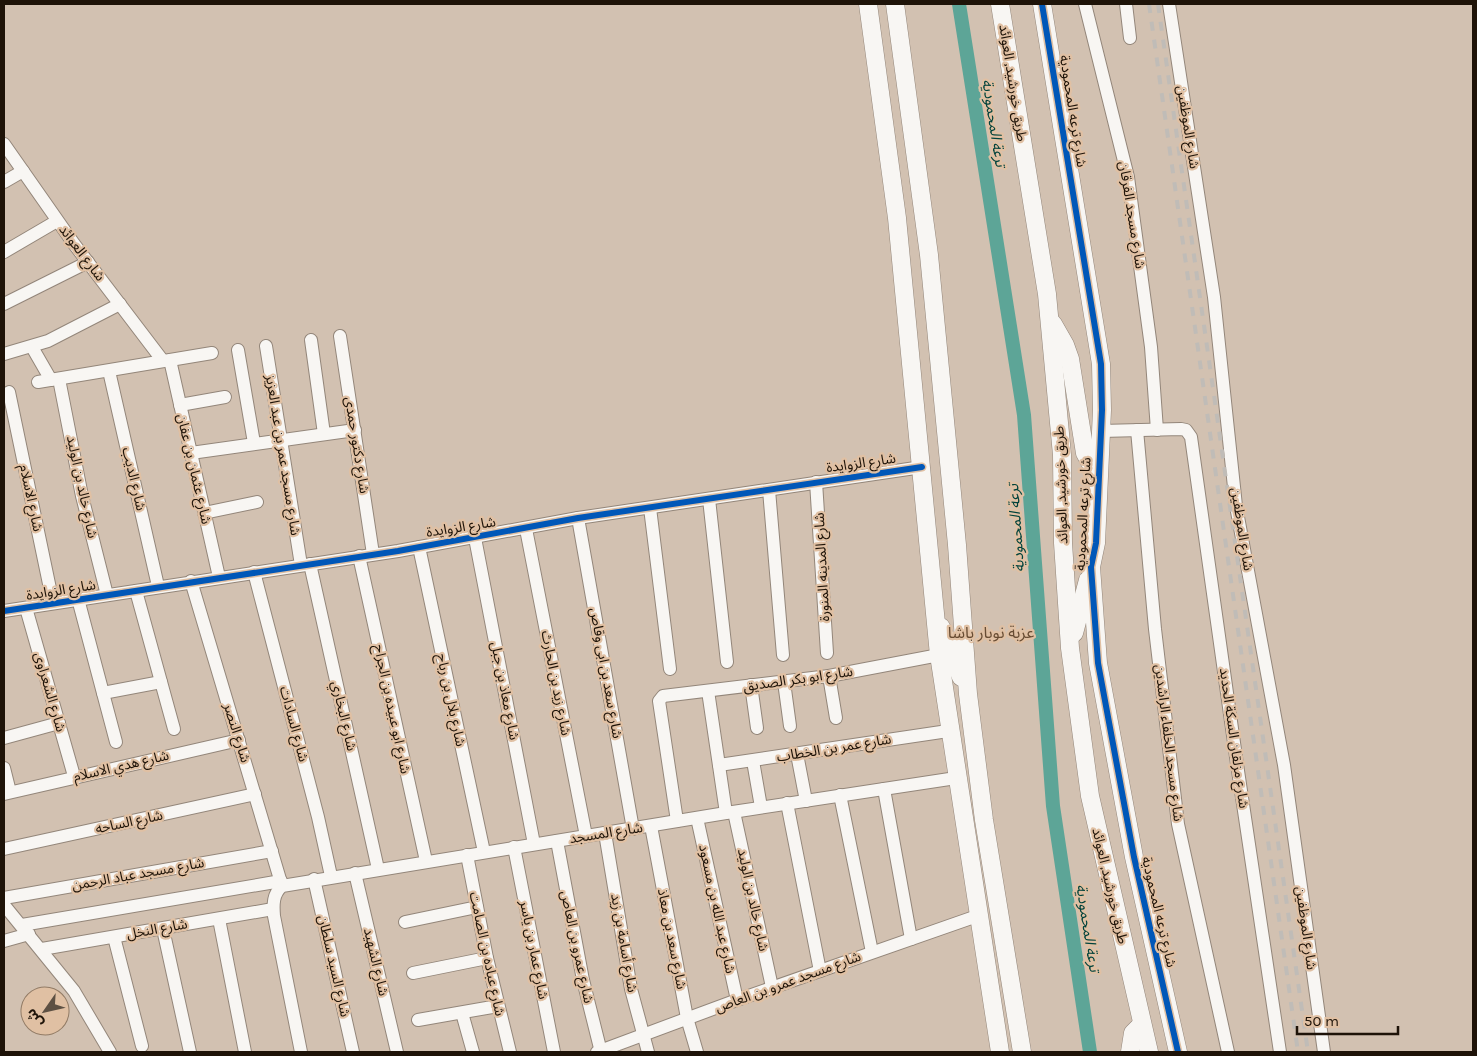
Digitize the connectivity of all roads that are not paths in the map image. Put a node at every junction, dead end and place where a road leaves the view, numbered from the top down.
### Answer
1 (868, 4) edge
2 (895, 4) edge
3 (1000, 4) edge
4 (1042, 4) edge
5 (1086, 4) edge
6 (1126, 4) edge
7 (1169, 4) edge
8 (1130, 38) dead end
9 (4, 144) edge
10 (23, 171) junction
11 (4, 182) edge
12 (58, 221) junction
13 (4, 252) edge
14 (88, 262) junction
15 (4, 304) edge
16 (120, 304) junction
17 (1050, 320) junction
18 (340, 336) dead end
19 (312, 340) dead end
20 (266, 346) dead end
21 (32, 347) junction
22 (238, 350) dead end
23 (212, 353) dead end
24 (4, 354) edge
25 (166, 361) junction
26 (109, 371) junction
27 (55, 380) junction
28 (38, 382) dead end
29 (8, 392) dead end
30 (225, 398) dead end
31 (180, 404) junction
32 (354, 430) junction
33 (1137, 430) junction
34 (1157, 430) junction
35 (1101, 431) junction
36 (324, 434) junction
37 (281, 440) junction
38 (254, 444) junction
39 (191, 454) junction
40 (922, 467) junction
41 (1098, 478) junction
42 (816, 482) junction
43 (770, 490) junction
44 (709, 499) junction
45 (257, 502) dead end
46 (650, 508) junction
47 (204, 513) junction
48 (578, 518) junction
49 (526, 529) junction
50 (475, 538) junction
51 (419, 547) junction
52 (373, 554) junction
53 (359, 556) junction
54 (306, 564) junction
55 (1092, 567) junction
56 (254, 572) junction
57 (219, 577) junction
58 (192, 581) junction
59 (158, 586) junction
60 (136, 591) junction
61 (107, 595) junction
62 (78, 599) junction
63 (53, 603) junction
64 (26, 608) junction
65 (934, 608) junction
66 (4, 611) edge
67 (1070, 648) junction
68 (827, 653) dead end
69 (783, 655) dead end
70 (938, 655) junction
71 (727, 662) dead end
72 (670, 669) dead end
73 (829, 676) junction
74 (161, 682) junction
75 (784, 682) junction
76 (751, 685) junction
77 (708, 691) junction
78 (103, 693) junction
79 (968, 694) junction
80 (836, 718) dead end
81 (59, 724) junction
82 (790, 726) dead end
83 (757, 728) dead end
84 (174, 729) dead end
85 (948, 731) junction
86 (4, 738) edge
87 (239, 740) junction
88 (116, 742) dead end
89 (797, 754) junction
90 (753, 761) junction
91 (719, 765) junction
92 (4, 768) edge
93 (74, 776) junction
94 (956, 778) junction
95 (884, 789) junction
96 (7, 793) edge
97 (255, 794) junction
98 (840, 795) junction
99 (806, 801) junction
100 (787, 803) junction
101 (760, 807) junction
102 (730, 812) junction
103 (697, 818) junction
104 (677, 821) junction
105 (651, 826) junction
106 (633, 829) junction
107 (605, 833) junction
108 (586, 836) junction
109 (557, 840) junction
110 (534, 844) junction
111 (514, 847) junction
112 (4, 850) edge
113 (272, 850) junction
114 (484, 852) junction
115 (467, 855) junction
116 (426, 861) junction
117 (378, 869) junction
118 (355, 872) junction
119 (331, 876) junction
120 (314, 879) junction
121 (282, 883) junction
122 (4, 898) edge
123 (4, 905) edge
124 (477, 907) junction
125 (273, 909) junction
126 (980, 915) junction
127 (219, 919) junction
128 (405, 922) dead end
129 (163, 928) junction
130 (25, 929) junction
131 (114, 937) junction
132 (911, 939) junction
133 (4, 940) edge
134 (42, 950) junction
135 (872, 952) junction
136 (487, 958) junction
137 (820, 970) junction
138 (413, 973) dead end
139 (772, 988) junction
140 (737, 1000) junction
141 (498, 1006) junction
142 (462, 1013) junction
143 (687, 1018) junction
144 (418, 1020) dead end
145 (1142, 1024) junction
146 (642, 1036) junction
147 (142, 1046) dead end
148 (1023, 1051) edge
149 (110, 1052) edge
150 (190, 1052) edge
151 (245, 1052) edge
152 (301, 1052) edge
153 (353, 1052) edge
154 (397, 1052) edge
155 (473, 1052) edge
156 (510, 1052) edge
157 (554, 1052) edge
158 (599, 1052) edge
159 (648, 1052) edge
160 (697, 1052) edge
161 (1000, 1052) edge
162 (1130, 1052) edge
163 (1149, 1052) edge
164 (1178, 1052) edge
165 (1228, 1052) edge
166 (1280, 1052) edge
167 (1324, 1052) edge

1 - 40 main road
2 - 79 main road
3 - 17 main road, طريق خورشيد, العوائد
4 - 35 main road, شارع ترعه المحمودية
5 - 34 street, شارع مسجد الفرقان
6 - 8 street
7 - 167 street, شارع الموظفين
9 - 10 street, شارع العوائد
10 - 11 street
10 - 12 street, شارع العوائد
12 - 13 street
12 - 14 street, شارع العوائد
14 - 15 street
14 - 16 street, شارع العوائد
16 - 21 street
16 - 25 street, شارع العوائد
17 - 41 main road
17 - 67 main road, طريق خورشيد, العوائد
18 - 32 street, شارع دكتور حمدى
19 - 36 street
20 - 37 street, شارع مسجد عمر بن عبد العزيز
21 - 24 street
21 - 27 street
22 - 38 street
23 - 25 street
25 - 26 street
25 - 31 street, شارع عثمان بن عفان
26 - 27 street
26 - 59 street, شارع الديب
27 - 28 street
27 - 61 street, شارع خالد بن الوليد
29 - 63 street, شارع الاسلام
30 - 31 street
31 - 39 street, شارع عثمان بن عفان
32 - 36 street
32 - 52 street, شارع دكتور حمدى
33 - 34 street
33 - 35 street
33 - 165 street, شارع مسجد الخلفاء الراشدين
34 - 166 street, شارع مزلقان السكة الحديد
35 - 41 main road, شارع ترعه المحمودية
36 - 37 street
37 - 38 street
37 - 54 street, شارع مسجد عمر بن عبد العزيز
38 - 39 street
39 - 47 street, شارع عثمان بن عفان
40 - 42 street, شارع الزوايدة
40 - 65 main road
41 - 55 main road, شارع ترعه المحمودية
42 - 43 street, شارع الزوايدة
42 - 68 street, شارع المدينه المنورة
43 - 44 street, شارع الزوايدة
43 - 69 street
44 - 46 street, شارع الزوايدة
44 - 71 street
45 - 47 street
46 - 48 street, شارع الزوايدة
46 - 72 street
47 - 57 street, شارع عثمان بن عفان
48 - 49 street, شارع الزوايدة
48 - 106 street, شارع سعد بن ابى وقاص
49 - 50 street, شارع الزوايدة
49 - 108 street, شارع زيد بن الحارث
50 - 51 street, شارع الزوايدة
50 - 110 street, شارع معاذ بن جبل
51 - 52 street, شارع الزوايدة
51 - 114 street, شارع بلال بن رباح
52 - 53 street, شارع الزوايدة
53 - 54 street, شارع الزوايدة
53 - 116 street, شارع ابو عبيده بن الجراح
54 - 56 street, شارع الزوايدة
54 - 117 street, شارع البخاري
55 - 67 main road
55 - 164 main road, شارع ترعه المحمودية
56 - 57 street, شارع الزوايدة
56 - 119 street, شارع السادات
57 - 58 street, شارع الزوايدة
58 - 59 street, شارع الزوايدة
58 - 87 street, شارع النصر
59 - 60 street, شارع الزوايدة
60 - 61 street, شارع الزوايدة
60 - 74 street
61 - 62 street, شارع الزوايدة
62 - 63 street, شارع الزوايدة
62 - 78 street
63 - 64 street, شارع الزوايدة
64 - 66 street, شارع الزوايدة
64 - 81 street, شارع الشعراوى
65 - 70 main road
65 - 79 main road
67 - 145 main road, طريق خورشيد, العوائد
70 - 73 street, شارع ابو بكر الصديق
70 - 85 main road
73 - 75 street, شارع ابو بكر الصديق
73 - 80 street
74 - 78 street
74 - 84 street
75 - 76 street, شارع ابو بكر الصديق
75 - 82 street
76 - 77 street, شارع ابو بكر الصديق
76 - 83 street
77 - 91 street, شارع خالد بن الوليد
77 - 104 street, شارع ابو بكر الصديق
78 - 88 street
79 - 148 main road
81 - 86 street
81 - 93 street, شارع الشعراوى
85 - 89 street, شارع عمر بن الخطاب
85 - 94 main road
87 - 93 street, شارع هدي الاسلام
87 - 97 street, شارع النصر
89 - 90 street, شارع عمر بن الخطاب
89 - 99 street
90 - 91 street, شارع عمر بن الخطاب
90 - 101 street
91 - 102 street, شارع خالد بن الوليد
92 - 96 street
93 - 96 street, شارع هدي الاسلام
94 - 95 street, شارع المسجد
94 - 126 main road
95 - 98 street, شارع المسجد
95 - 132 street
97 - 112 street, شارع الساحه
97 - 113 street, شارع النصر
98 - 99 street, شارع المسجد
98 - 135 street
99 - 100 street, شارع المسجد
100 - 101 street, شارع المسجد
100 - 137 street
101 - 102 street, شارع المسجد
102 - 103 street, شارع المسجد
102 - 139 street, شارع خالد بن الوليد
103 - 104 street, شارع المسجد
103 - 140 street, شارع عبد الله بن مسعود
104 - 105 street, شارع المسجد
105 - 106 street, شارع المسجد
105 - 143 street, شارع سعد بن معاذ
106 - 107 street, شارع المسجد
107 - 108 street, شارع المسجد
107 - 146 street, شارع أسامة بن زيد
108 - 109 street, شارع المسجد
109 - 110 street, شارع المسجد
109 - 158 street, شارع عمرو بن العاص
110 - 111 street, شارع المسجد
111 - 114 street, شارع المسجد
111 - 157 street, شارع عمار بن ياسر
113 - 121 street, شارع النصر
113 - 122 street, شارع مسجد عباد الرحمن
114 - 115 street, شارع المسجد
115 - 116 street, شارع المسجد
115 - 124 street, شارع عباده بن الصامت
116 - 117 street, شارع المسجد
117 - 118 street, شارع المسجد
118 - 119 street, شارع المسجد
118 - 154 street, شارع الشهيد
119 - 120 street, شارع المسجد
120 - 121 street, شارع المسجد
120 - 153 street, شارع السيد سلطان
121 - 125 street
121 - 130 street, شارع المسجد
123 - 130 street
124 - 128 street
124 - 136 street, شارع عباده بن الصامت
125 - 127 street, شارع النخل
125 - 152 street
126 - 132 street, شارع مسجد عمرو بن العاص
126 - 161 main road
127 - 129 street, شارع النخل
127 - 151 street
129 - 131 street, شارع النخل
129 - 150 street
130 - 133 street, شارع المسجد
130 - 134 street
131 - 134 street, شارع النخل
131 - 147 street
132 - 135 street, شارع مسجد عمرو بن العاص
134 - 149 street
135 - 137 street, شارع مسجد عمرو بن العاص
136 - 138 street
136 - 141 street, شارع عباده بن الصامت
137 - 139 street, شارع مسجد عمرو بن العاص
139 - 140 street, شارع مسجد عمرو بن العاص
140 - 143 street, شارع مسجد عمرو بن العاص
141 - 142 street
141 - 156 street, شارع عباده بن الصامت
142 - 144 street
142 - 155 street
143 - 146 street, شارع مسجد عمرو بن العاص
143 - 160 street, شارع سعد بن معاذ
145 - 162 main road
145 - 163 main road, طريق خورشيد, العوائد
146 - 158 street, شارع مسجد عمرو بن العاص
146 - 159 street, شارع أسامة بن زيد

